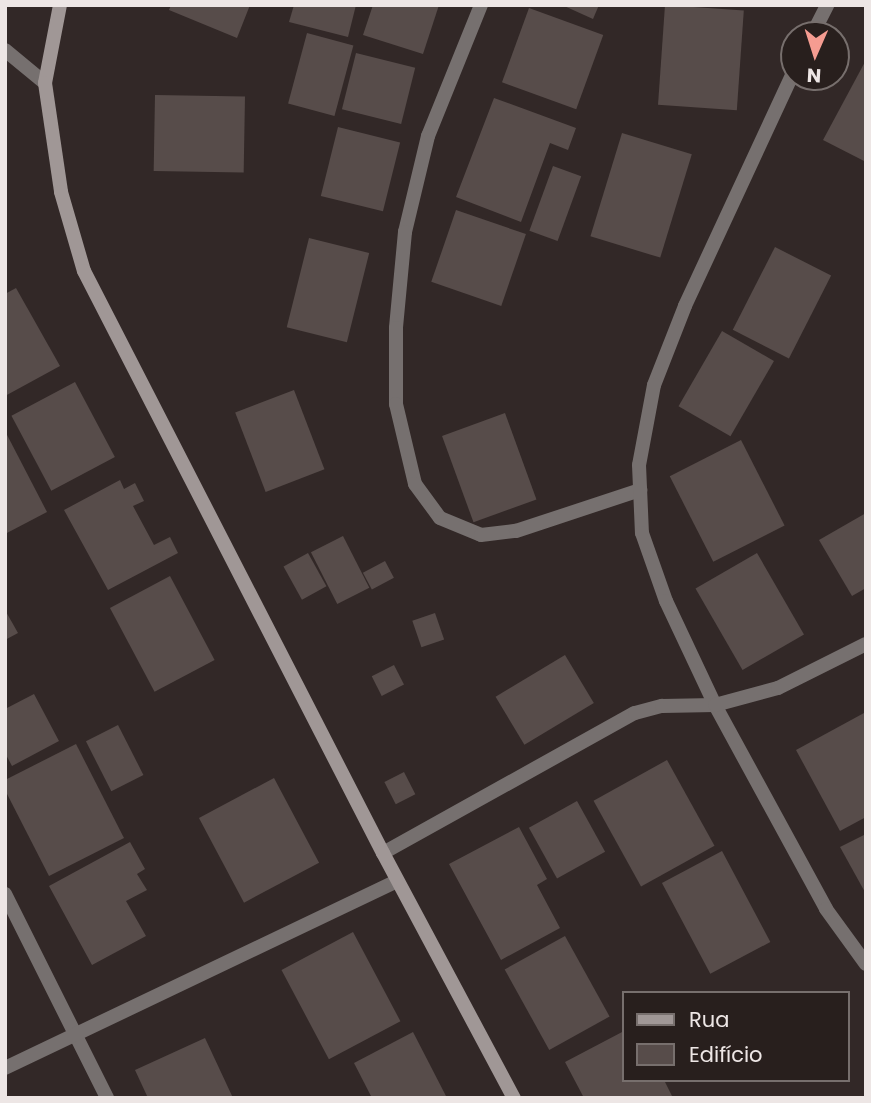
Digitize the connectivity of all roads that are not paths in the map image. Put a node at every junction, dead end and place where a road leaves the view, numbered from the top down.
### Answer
1 (60, 5) edge
2 (481, 5) edge
3 (827, 5) edge
4 (819, 21) edge
5 (5, 50) edge
6 (45, 83) junction
7 (785, 91) edge
8 (640, 490) junction
9 (866, 643) edge
10 (715, 705) junction
11 (383, 853) junction
12 (397, 881) junction
13 (5, 894) edge
14 (866, 964) edge
15 (78, 1034) junction
16 (5, 1068) edge
17 (107, 1098) edge
18 (514, 1098) edge

1 - 6 street
2 - 8 street
3 - 4 street
5 - 6 street
6 - 11 street
7 - 8 street
8 - 10 street
9 - 10 street
10 - 11 street
10 - 14 street
11 - 12 street
12 - 15 street
12 - 18 street
13 - 15 street
15 - 16 street
15 - 17 street

